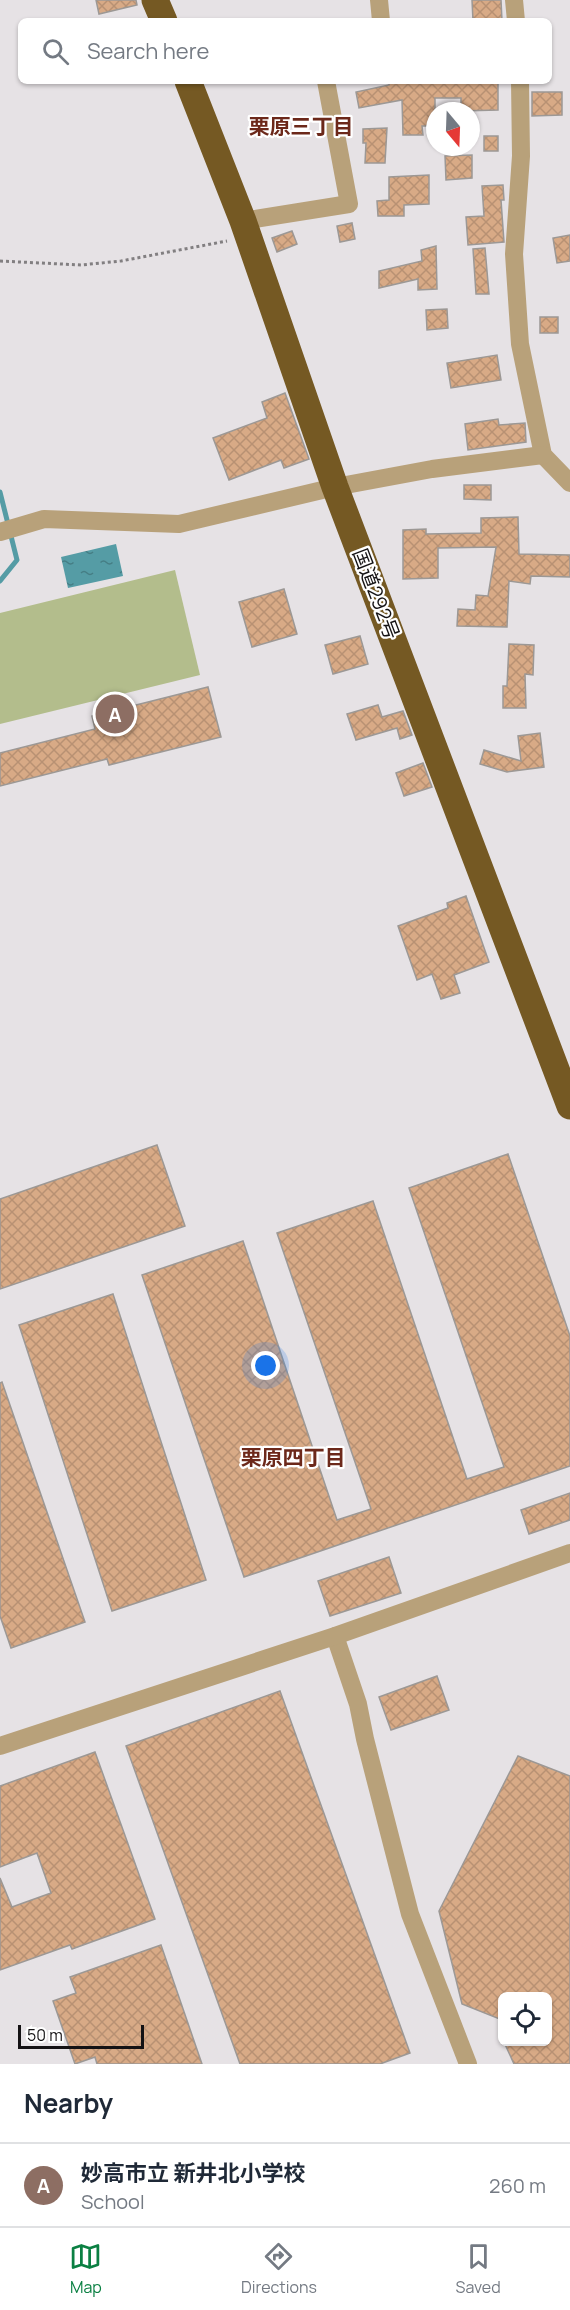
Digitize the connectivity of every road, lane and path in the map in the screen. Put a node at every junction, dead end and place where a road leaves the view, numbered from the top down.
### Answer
1 (155, 0) edge
2 (379, 0) edge
3 (514, 0) edge
4 (163, 18) edge
5 (381, 18) edge
6 (516, 18) edge
7 (189, 84) edge
8 (327, 84) edge
9 (520, 84) edge
10 (238, 231) junction
11 (0, 261) edge
12 (543, 455) junction
13 (570, 483) edge
14 (335, 487) junction
15 (0, 532) edge
16 (570, 1106) edge
17 (570, 1553) edge
18 (334, 1636) junction
19 (0, 1746) edge
20 (468, 2064) edge

1 - 4 highway
2 - 5 street
3 - 6 street
7 - 10 highway, 国道292号
8 - 10 street
9 - 12 street
10 - 11 path
10 - 14 highway, 国道292号
12 - 13 street
12 - 14 street
14 - 15 street
14 - 16 highway, 国道292号
17 - 18 street
18 - 19 street
18 - 20 street

